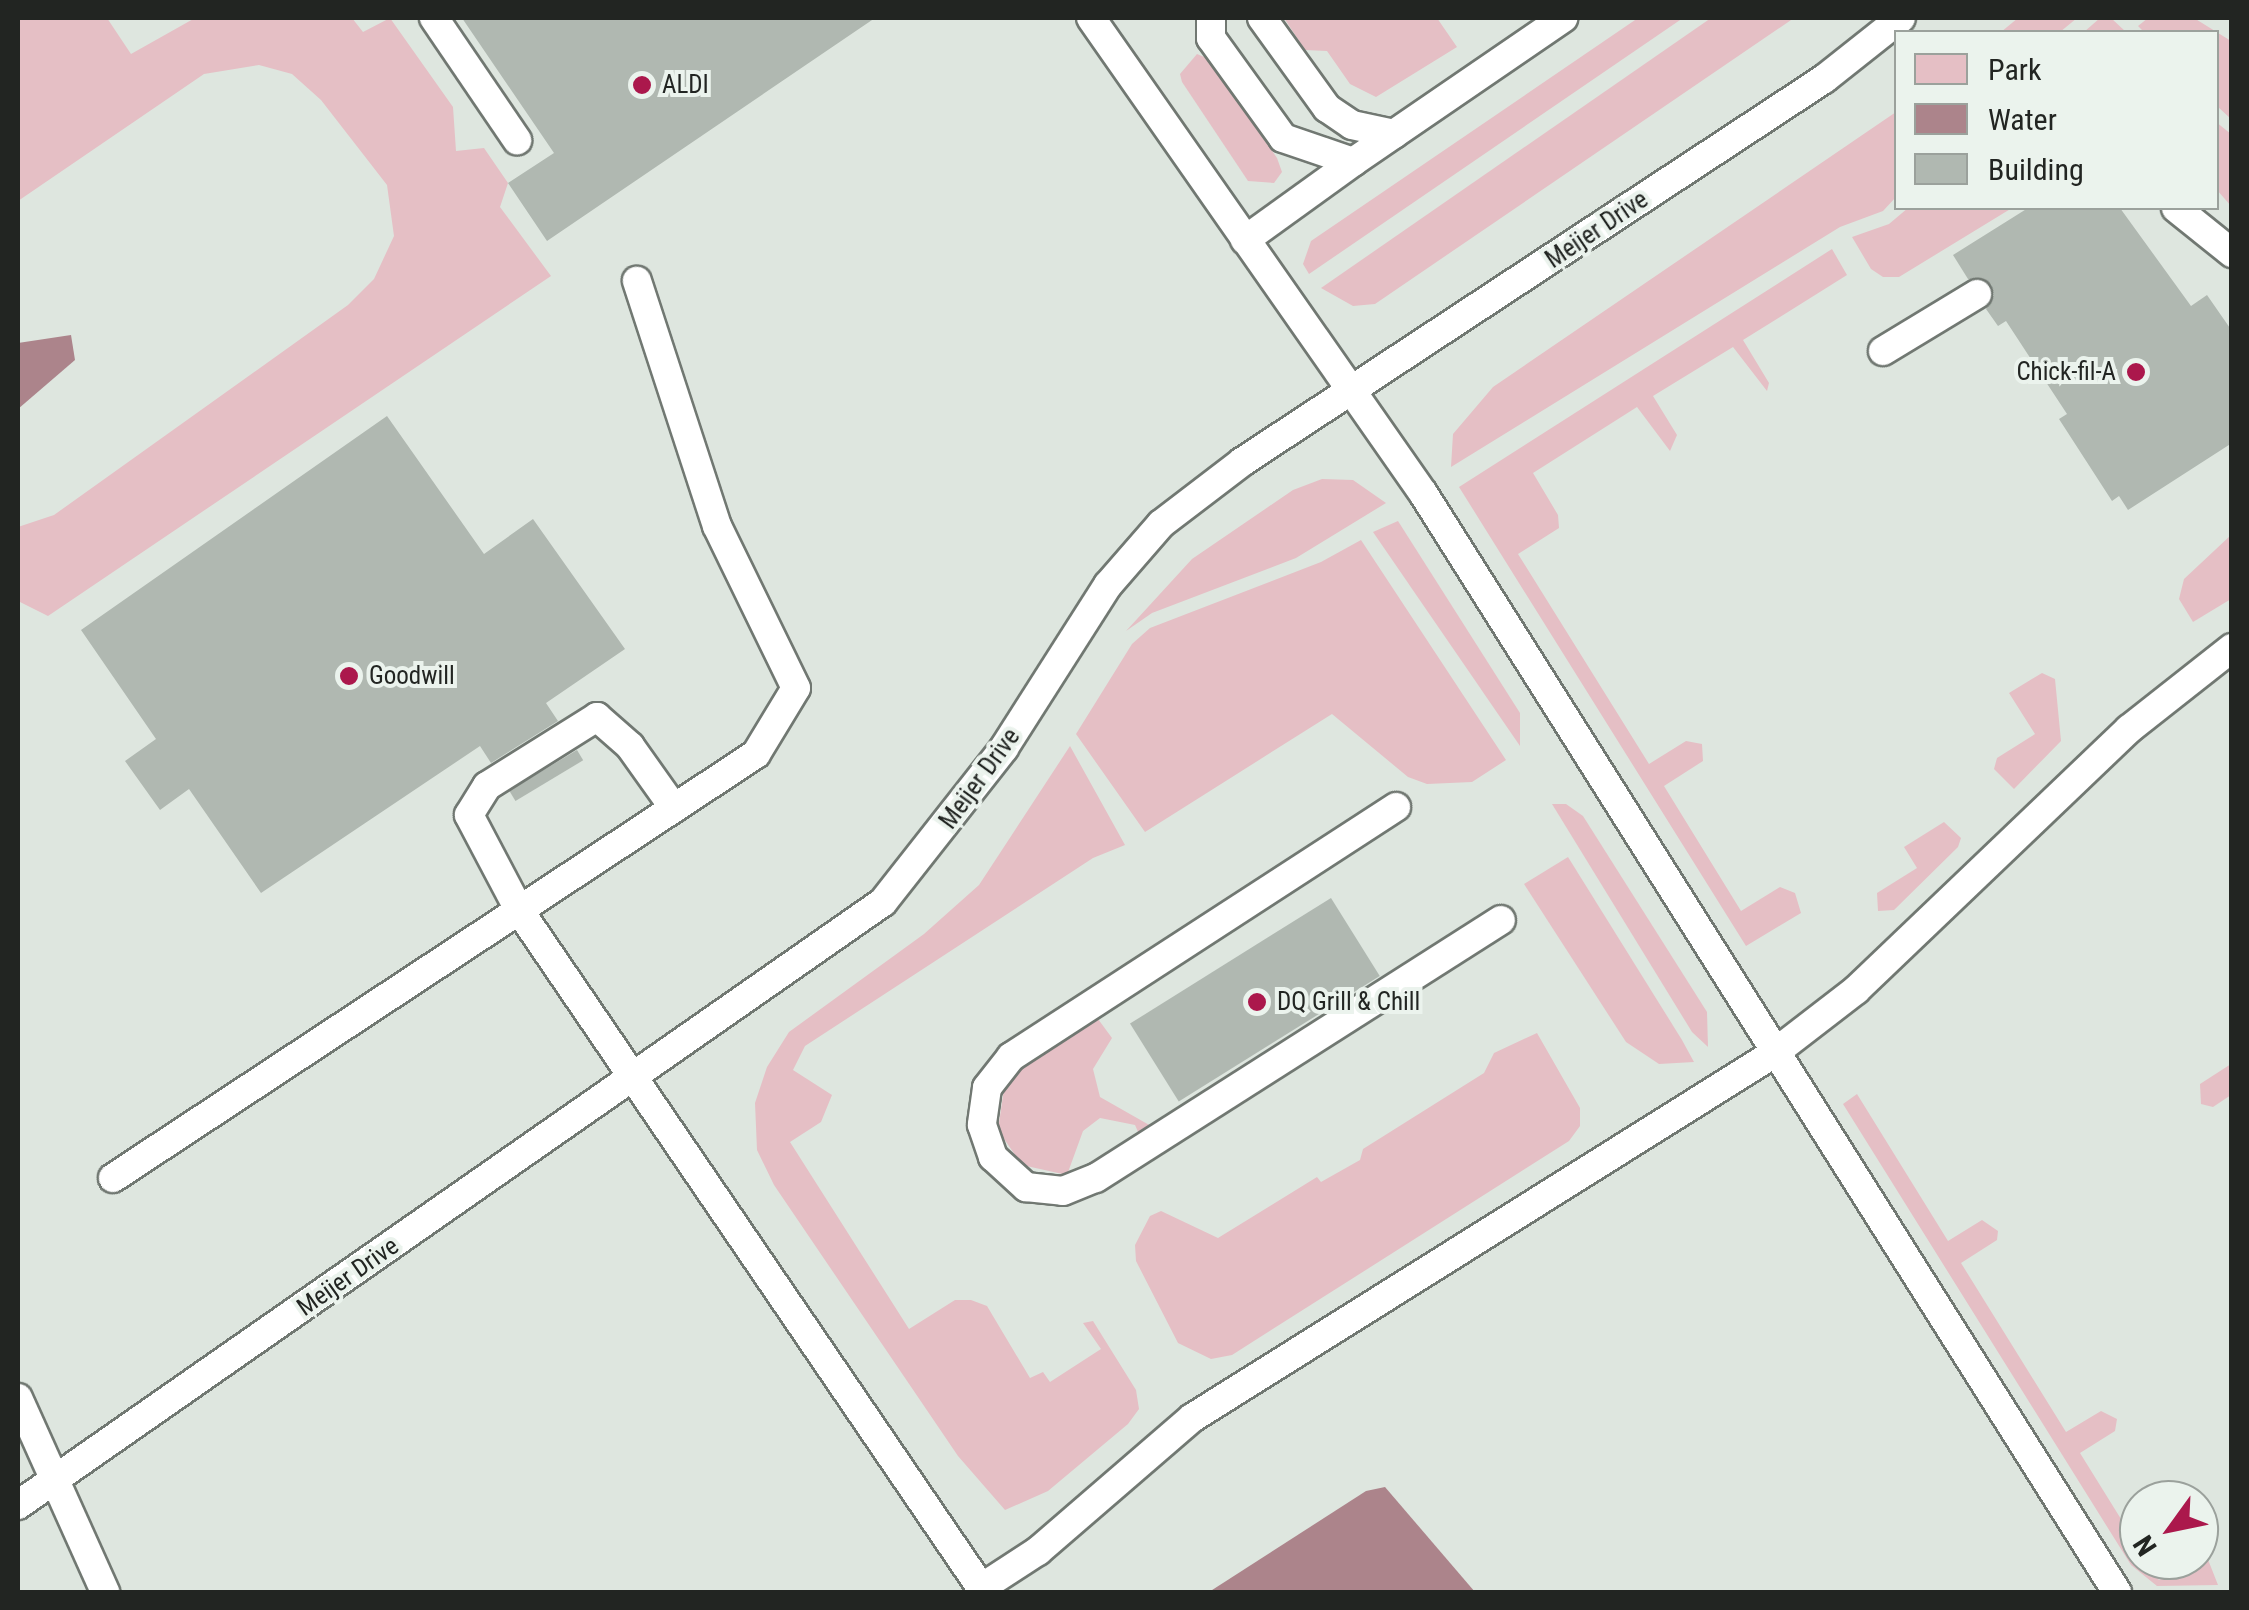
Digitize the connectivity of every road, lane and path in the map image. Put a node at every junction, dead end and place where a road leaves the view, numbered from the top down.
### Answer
1 (434, 18) edge
2 (1211, 18) edge
3 (1262, 18) edge
4 (1563, 18) edge
5 (1901, 18) edge
6 (1104, 22) edge
7 (1394, 134) junction
8 (516, 140) dead end
9 (1353, 162) junction
10 (2178, 210) edge
11 (1245, 240) junction
12 (2232, 253) edge
13 (637, 281) dead end
14 (1977, 294) dead end
15 (1883, 351) dead end
16 (1352, 394) junction
17 (2232, 648) edge
18 (1396, 807) dead end
19 (674, 808) junction
20 (519, 910) junction
21 (1501, 920) dead end
22 (1773, 1054) junction
23 (632, 1079) junction
24 (113, 1178) dead end
25 (18, 1398) edge
26 (54, 1480) junction
27 (18, 1505) edge
28 (983, 1590) edge
29 (105, 1592) edge
30 (2117, 1592) edge

1 - 8 lane
2 - 9 lane
3 - 7 lane
4 - 7 lane
5 - 16 lane, Meijer Drive
6 - 11 lane
7 - 9 lane
9 - 11 lane
10 - 12 lane
11 - 16 lane
13 - 19 lane
14 - 15 lane
16 - 22 lane
16 - 23 lane, Meijer Drive
17 - 22 lane
18 - 21 lane
19 - 20 lane
19 - 20 lane
20 - 23 lane
20 - 24 lane
22 - 28 lane
22 - 30 lane
23 - 26 lane, Meijer Drive
23 - 28 lane
25 - 26 lane
26 - 27 lane, Meijer Drive
26 - 29 lane

